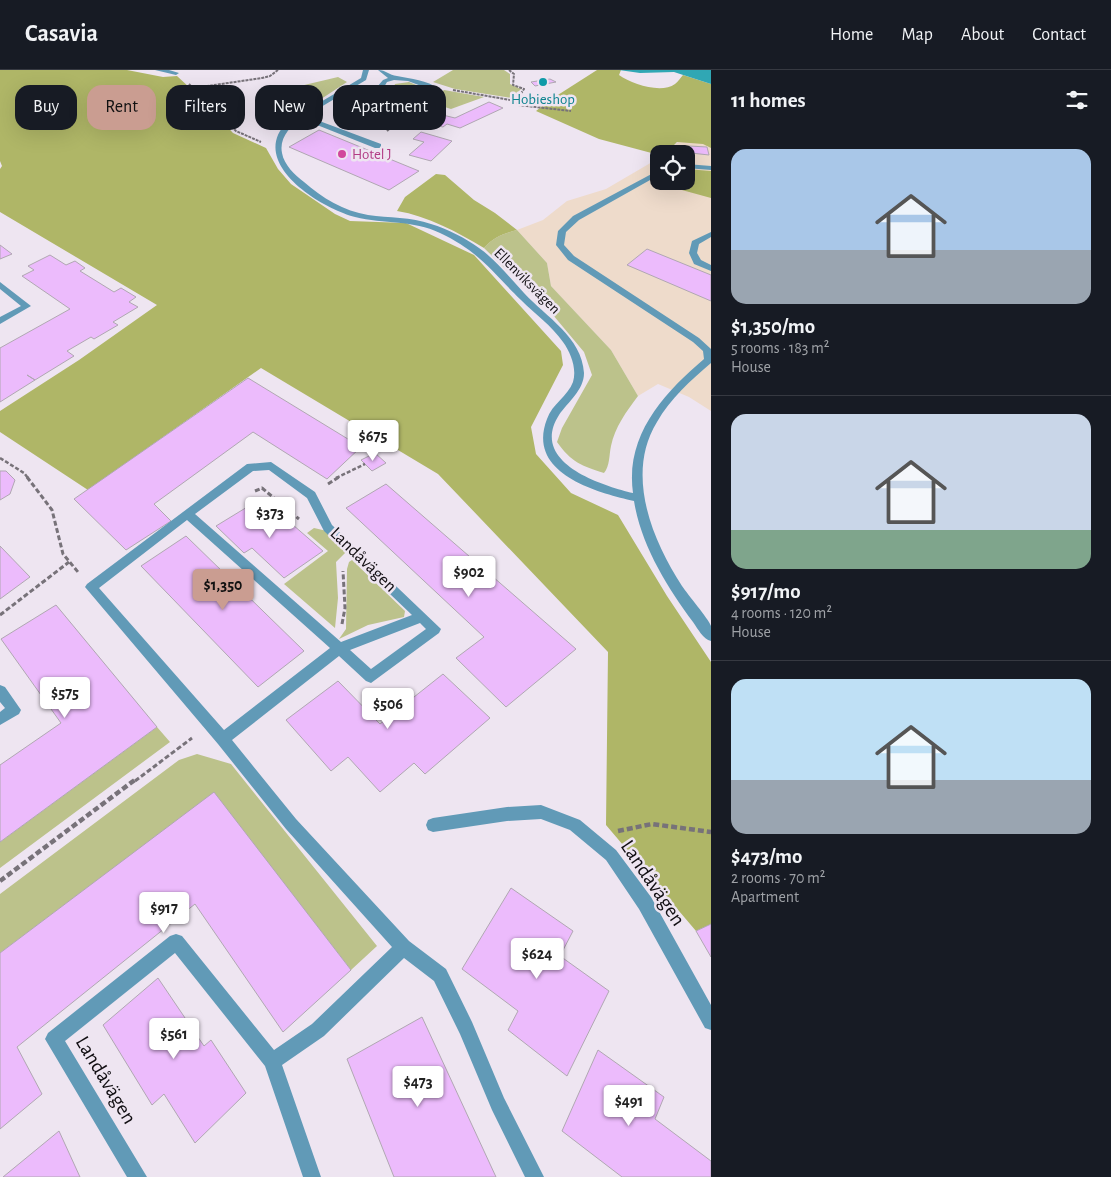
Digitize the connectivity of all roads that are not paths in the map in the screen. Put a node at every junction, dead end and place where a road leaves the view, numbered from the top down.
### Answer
1 (158, 70) edge
2 (366, 70) edge
3 (381, 70) edge
4 (176, 73) road end
5 (393, 78) junction
6 (364, 79) junction
7 (381, 84) junction
8 (354, 85) edge
9 (323, 125) edge
10 (285, 130) edge
11 (378, 146) dead end
12 (695, 167) edge
13 (711, 168) edge
14 (650, 177) edge
15 (711, 234) edge
16 (711, 268) edge
17 (0, 285) edge
18 (0, 321) edge
19 (710, 358) edge
20 (637, 498) junction
21 (187, 514) junction
22 (422, 617) junction
23 (711, 636) edge
24 (336, 646) junction
25 (0, 691) edge
26 (0, 719) edge
27 (223, 739) junction
28 (433, 825) dead end
29 (403, 947) junction
30 (711, 1022) edge
31 (272, 1061) junction
32 (138, 1177) edge
33 (312, 1177) edge
34 (535, 1177) edge

1 - 4 street
2 - 6 street
3 - 5 street
5 - 7 street
5 - 7 street
6 - 7 street
6 - 8 street
9 - 11 street
10 - 20 street, Ellenviksvägen
12 - 13 street
14 - 19 street
15 - 16 street
17 - 18 street
19 - 20 street
20 - 23 street
21 - 22 street, Landåvägen
21 - 24 street
21 - 27 street, Landåvägen
22 - 24 street
22 - 24 street
24 - 27 street
25 - 26 street
27 - 29 street
28 - 30 street, Landåvägen
29 - 31 street
29 - 34 street
31 - 32 street, Landåvägen
31 - 33 street, Landåvägen

